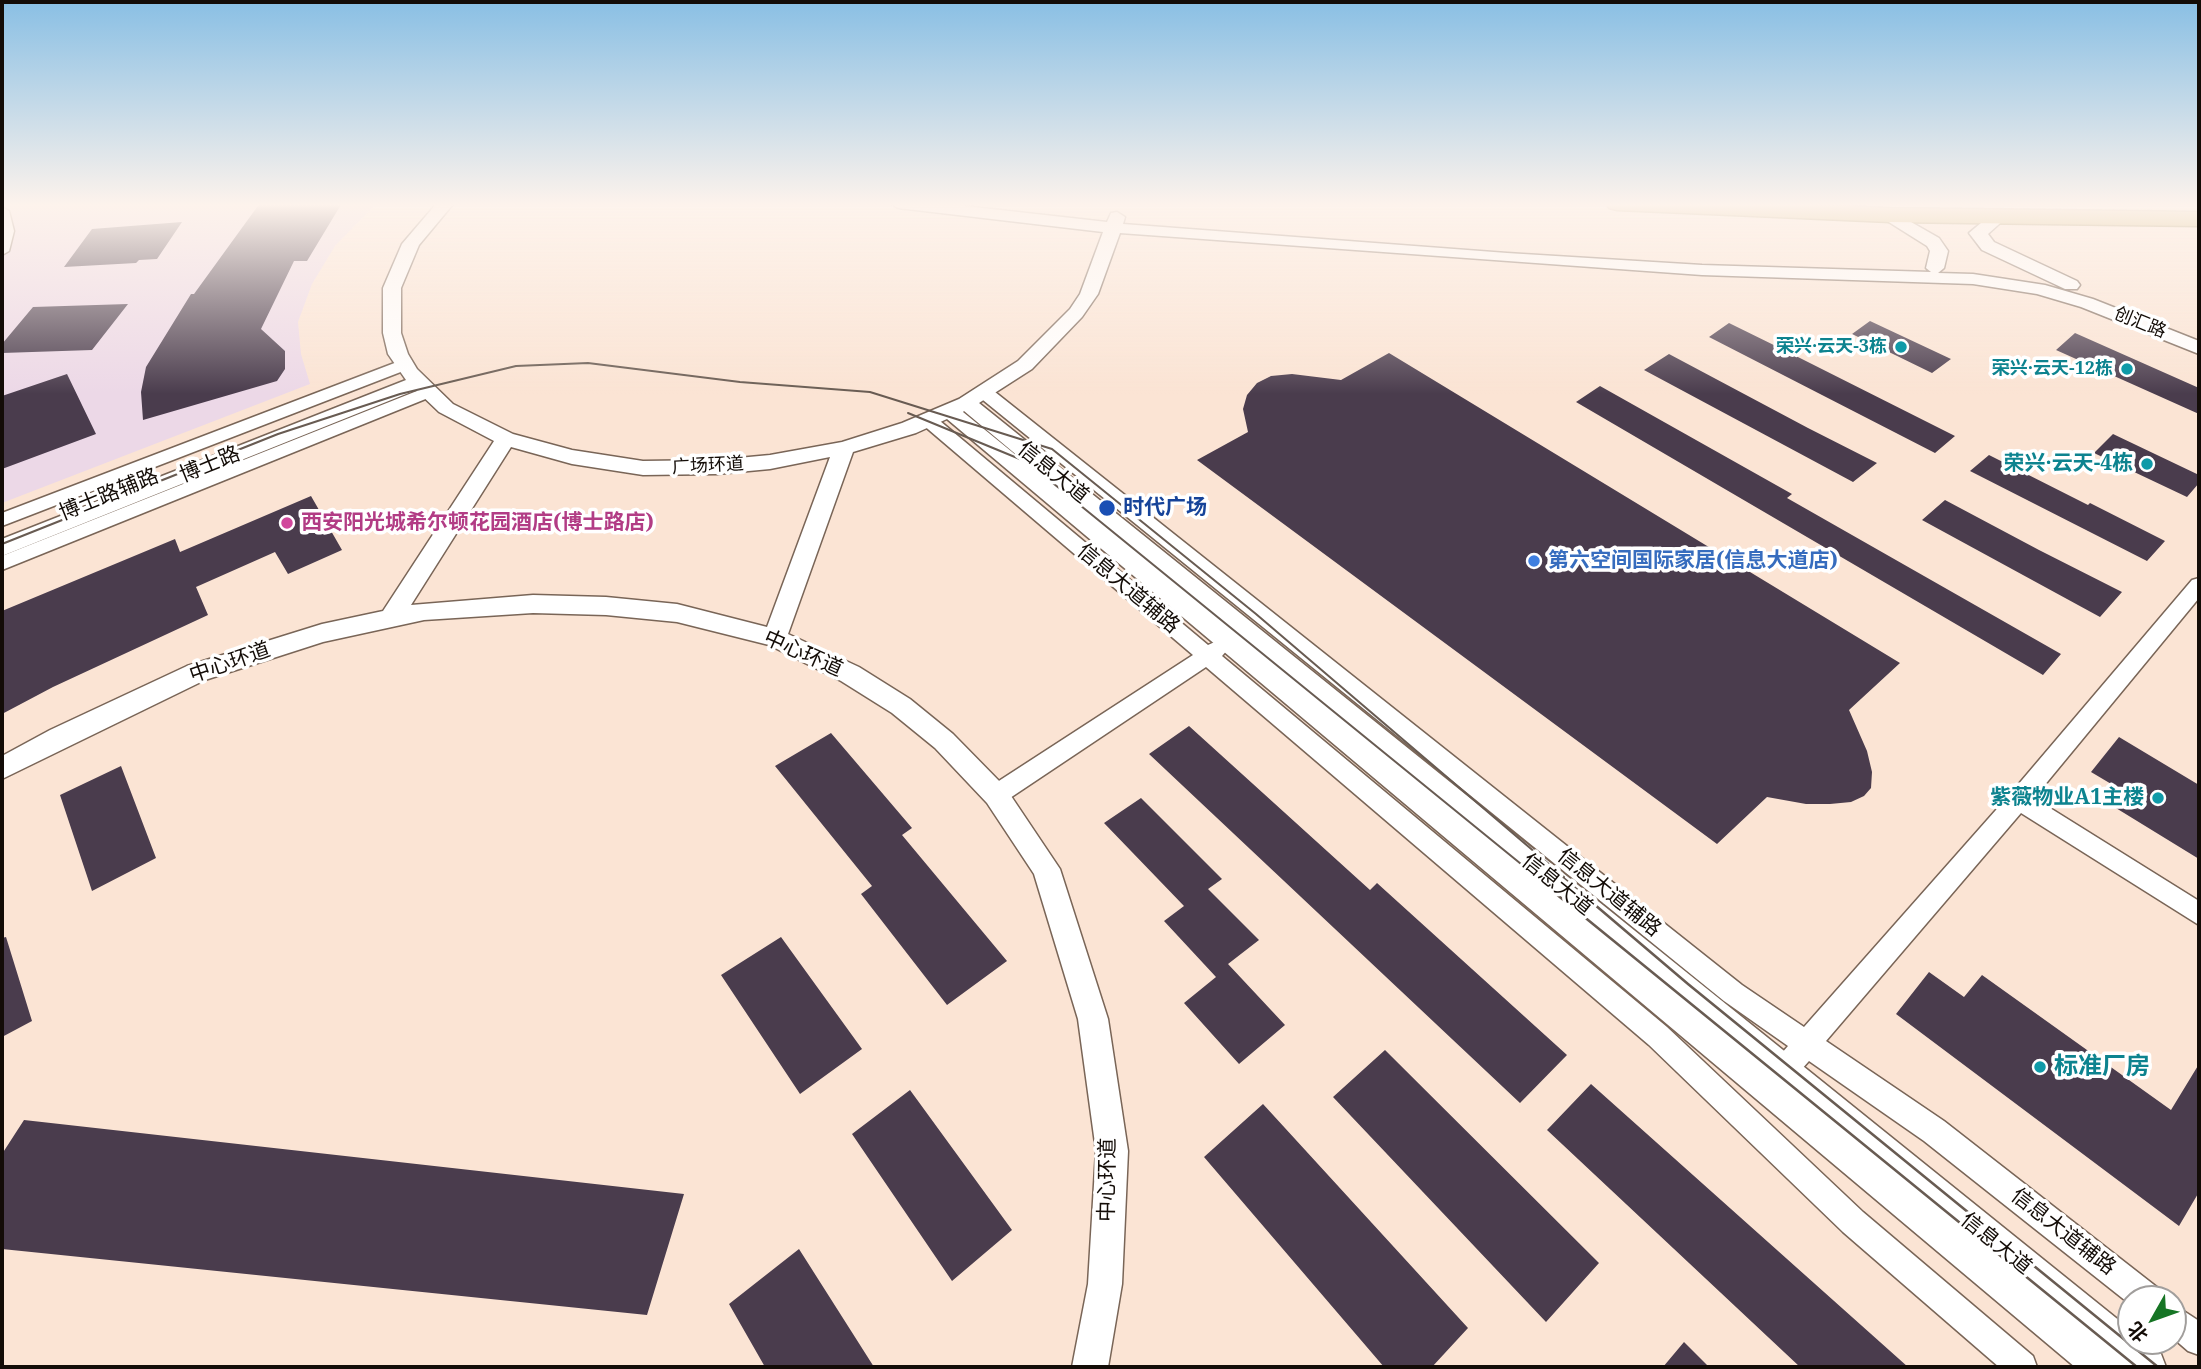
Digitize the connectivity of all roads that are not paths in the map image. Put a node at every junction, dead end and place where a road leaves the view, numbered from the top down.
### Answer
1 (401, 267) edge
2 (1099, 267) edge
3 (1655, 267) edge
4 (1910, 267) edge
5 (2030, 267) edge
6 (1935, 268) joint
7 (2088, 292) junction
8 (2199, 337) edge
9 (2199, 348) edge
10 (415, 378) junction
11 (957, 406) junction
12 (506, 439) junction
13 (844, 449) junction
14 (2, 520) edge
15 (2, 535) edge
16 (2, 548) edge
17 (2, 563) edge
18 (2199, 585) edge
19 (392, 616) junction
20 (775, 638) junction
21 (1227, 643) junction
22 (2, 768) edge
23 (996, 795) junction
24 (2019, 800) junction
25 (2199, 914) edge
26 (1806, 1044) junction
27 (1776, 1080) junction
28 (2129, 1285) edge
29 (1090, 1367) edge
30 (2022, 1367) edge
31 (2102, 1367) edge
32 (2148, 1367) edge

1 - 10 street
2 - 11 street, 广场环道
3 - 9 street, 创汇路
4 - 6 street, 创汇路
5 - 7 street
6 - 7 street, 创汇路
7 - 8 street, 创汇路
10 - 12 street, 广场环道
10 - 14 street, 博士路辅路
10 - 15 street, 博士路
10 - 16 street, 博士路
10 - 17 street, 博士路辅路
11 - 13 street, 广场环道
11 - 21 street, 信息大道
11 - 26 street, 信息大道辅路
12 - 13 street, 广场环道
12 - 19 street
13 - 20 street
18 - 24 street
19 - 20 street, 中心环道
19 - 22 street, 中心环道
20 - 23 street, 中心环道
21 - 23 street
21 - 27 street, 信息大道
21 - 30 street
23 - 29 street, 中心环道
24 - 25 street
24 - 26 street
26 - 27 street
26 - 28 street, 信息大道辅路
27 - 31 street, 信息大道
27 - 32 street, 信息大道

